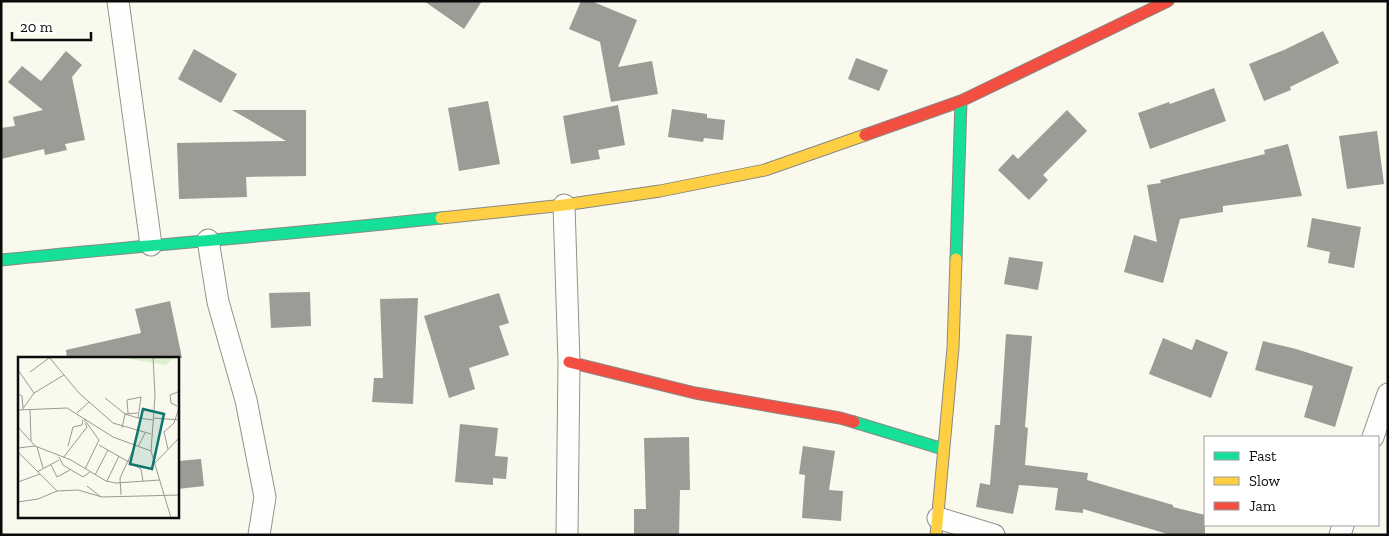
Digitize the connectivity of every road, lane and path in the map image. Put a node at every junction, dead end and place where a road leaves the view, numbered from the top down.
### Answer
1 (118, 1) edge
2 (1168, 1) edge
3 (1139, 9) edge
4 (962, 101) junction
5 (564, 205) junction
6 (208, 240) junction
7 (151, 245) junction
8 (1, 260) edge
9 (569, 362) junction
10 (1388, 394) edge
11 (1373, 436) edge
12 (943, 449) junction
13 (937, 526) edge
14 (259, 535) edge
15 (567, 535) edge
16 (994, 535) edge

1 - 7 street
2 - 3 street
3 - 4 street
4 - 5 street
4 - 12 street
5 - 6 street
5 - 9 street
6 - 7 street
6 - 14 street
7 - 8 street
9 - 12 street
9 - 15 street
10 - 11 street
12 - 13 street
13 - 16 street

